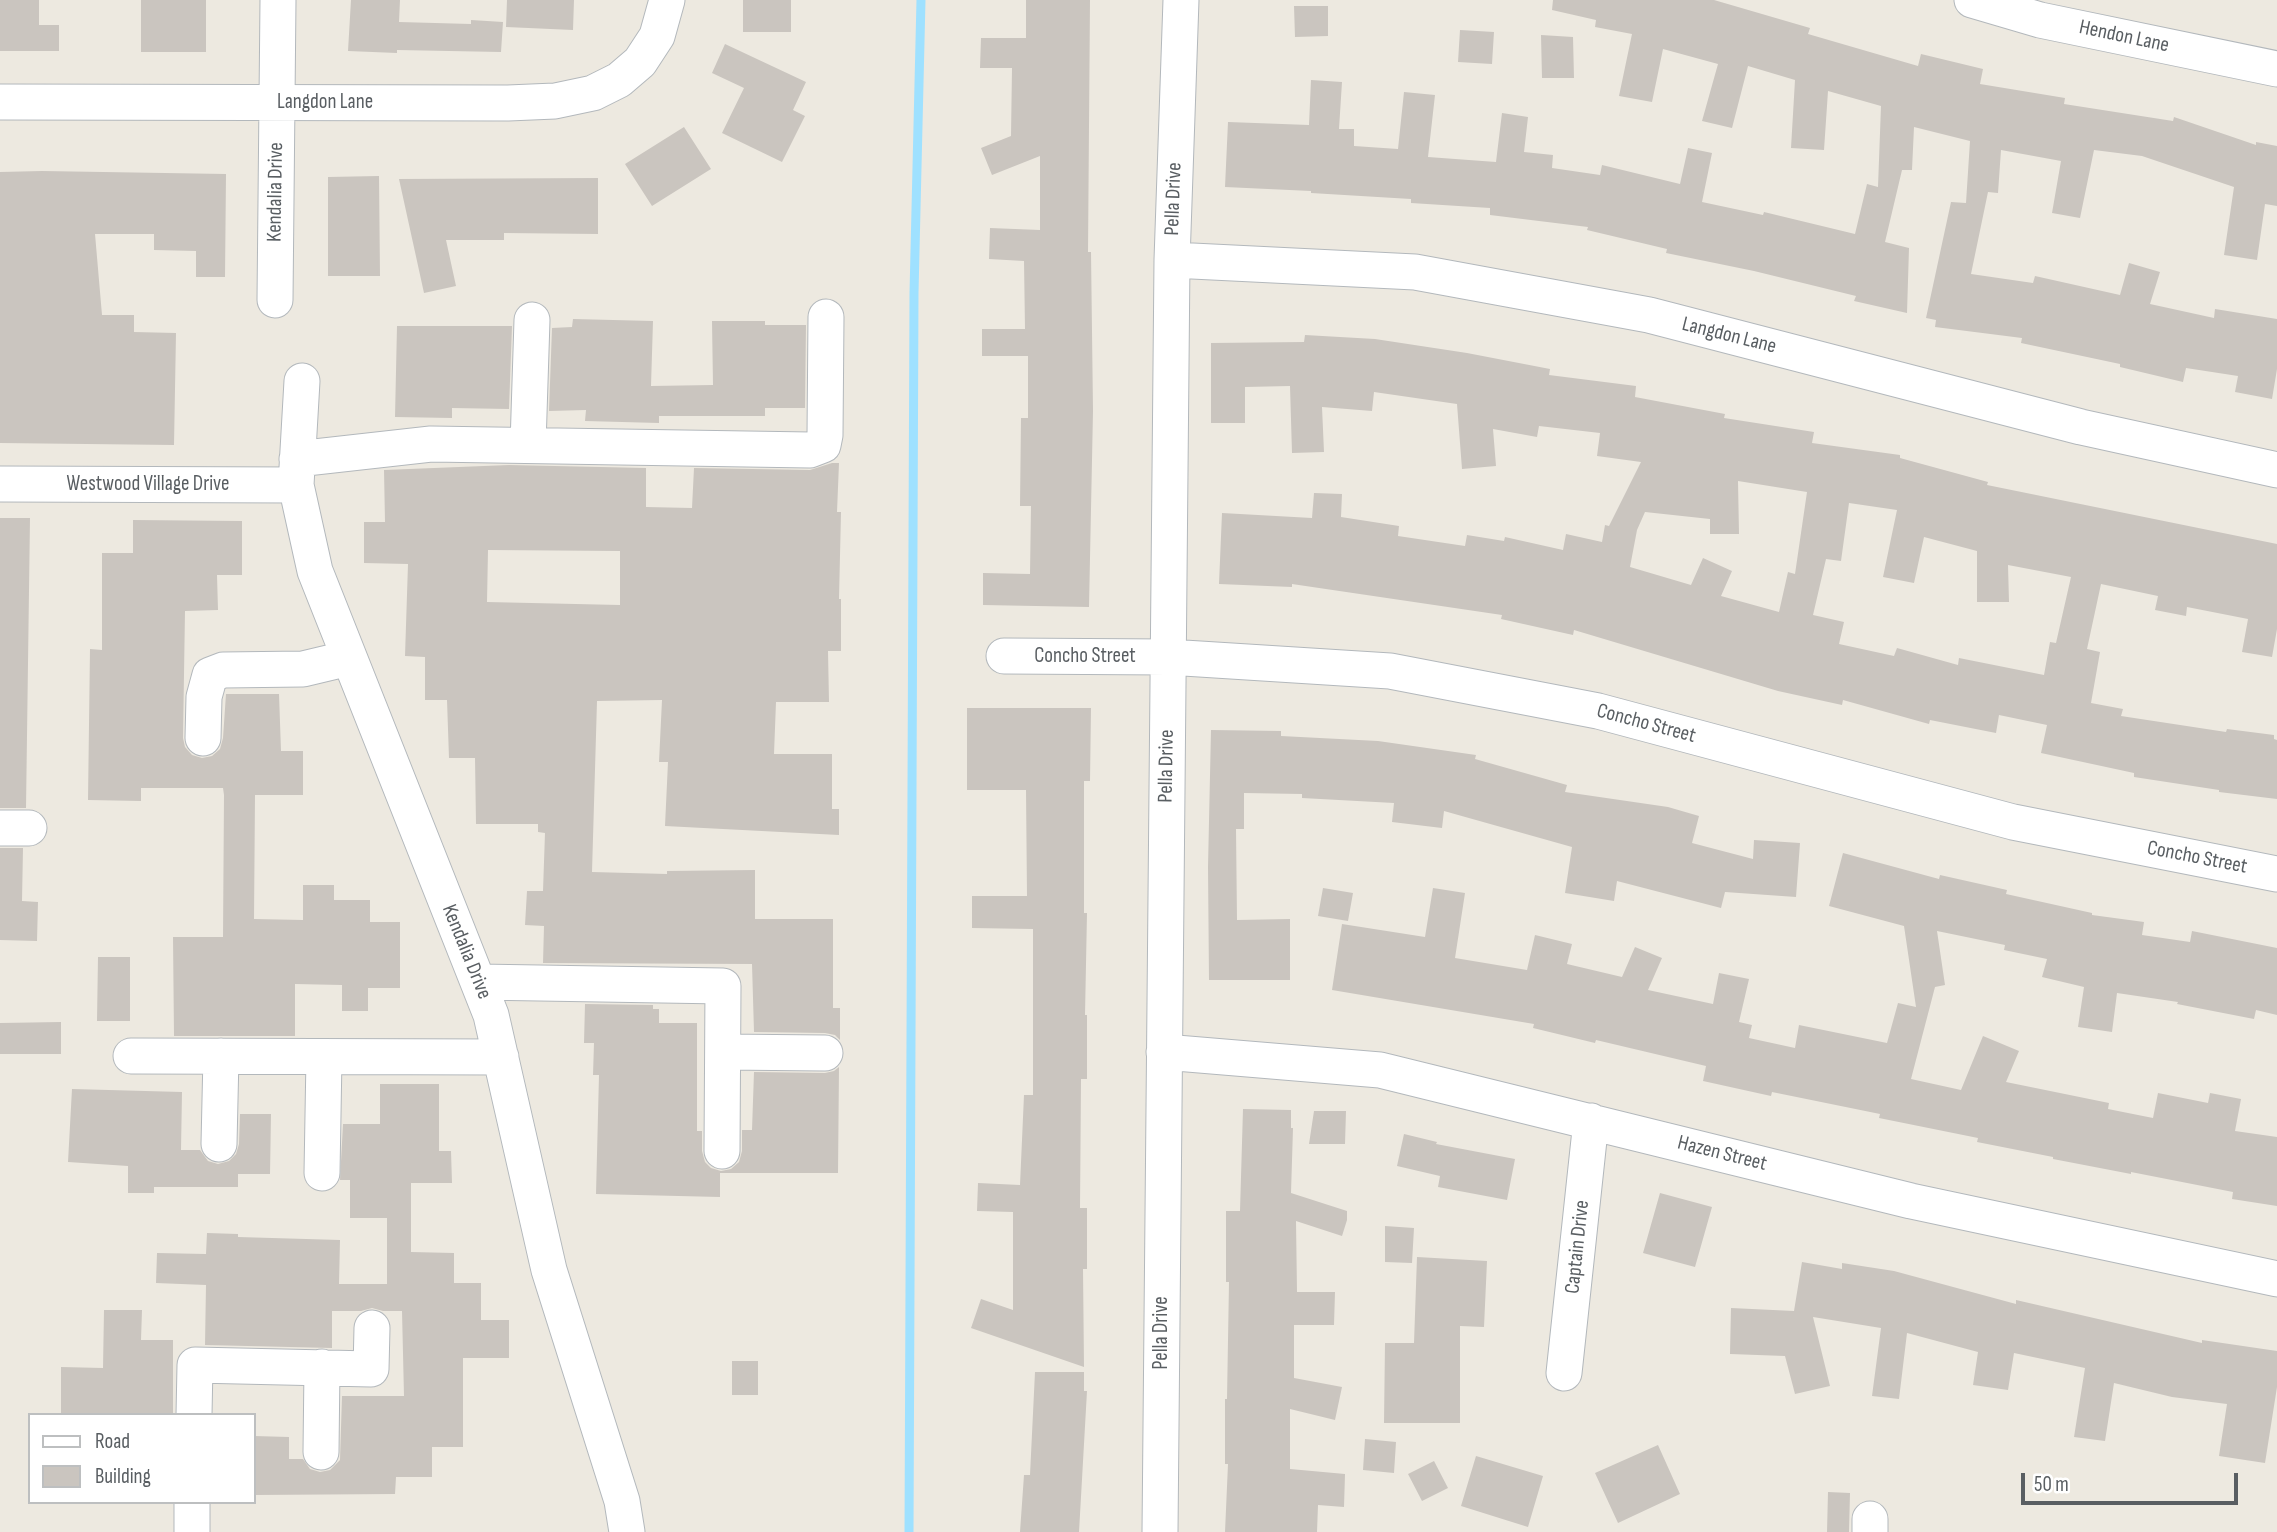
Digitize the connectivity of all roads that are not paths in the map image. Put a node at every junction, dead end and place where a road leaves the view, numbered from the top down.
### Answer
1 (278, 0) edge
2 (667, 0) edge
3 (1181, 0) edge
4 (1972, 0) edge
5 (2277, 69) edge
6 (0, 102) edge
7 (277, 103) junction
8 (1172, 260) junction
9 (275, 300) dead end
10 (826, 317) dead end
11 (532, 320) dead end
12 (302, 381) dead end
13 (528, 445) junction
14 (2277, 470) edge
15 (296, 472) junction
16 (0, 484) edge
17 (1003, 656) dead end
18 (1168, 657) junction
19 (349, 658) junction
20 (203, 738) dead end
21 (2277, 874) edge
22 (478, 982) junction
23 (723, 1052) junction
24 (1164, 1052) junction
25 (825, 1054) dead end
26 (131, 1056) dead end
27 (221, 1056) junction
28 (324, 1057) junction
29 (501, 1057) junction
30 (1591, 1121) junction
31 (219, 1144) dead end
32 (722, 1151) dead end
33 (322, 1173) dead end
34 (2277, 1279) edge
35 (372, 1328) dead end
36 (321, 1367) junction
37 (1564, 1373) dead end
38 (194, 1413) edge
39 (321, 1452) dead end
40 (192, 1504) edge
41 (192, 1532) edge
42 (627, 1532) edge
43 (1160, 1532) edge

1 - 7 street, Kendalia Drive
2 - 7 street, Langdon Lane
3 - 8 street, Pella Drive
4 - 5 street, Hendon Lane
6 - 7 street, Langdon Lane
7 - 9 street, Kendalia Drive
8 - 14 street, Langdon Lane
8 - 18 street, Pella Drive
10 - 13 street, Westwood Village Drive
11 - 13 street
12 - 15 street, Kendalia Drive
13 - 15 street, Westwood Village Drive
15 - 16 street, Westwood Village Drive
15 - 19 street, Kendalia Drive
17 - 18 street, Concho Street
18 - 21 street, Concho Street
18 - 24 street, Pella Drive
19 - 20 street
19 - 22 street, Kendalia Drive
22 - 23 street
22 - 29 street, Kendalia Drive
23 - 25 street
23 - 32 street
24 - 30 street, Hazen Street
24 - 43 street, Pella Drive
26 - 27 street
27 - 28 street
27 - 31 street
28 - 29 street
28 - 33 street
29 - 42 street, Kendalia Drive
30 - 34 street, Hazen Street
30 - 37 street, Captain Drive
35 - 36 street
36 - 38 street
36 - 39 street
40 - 41 street

